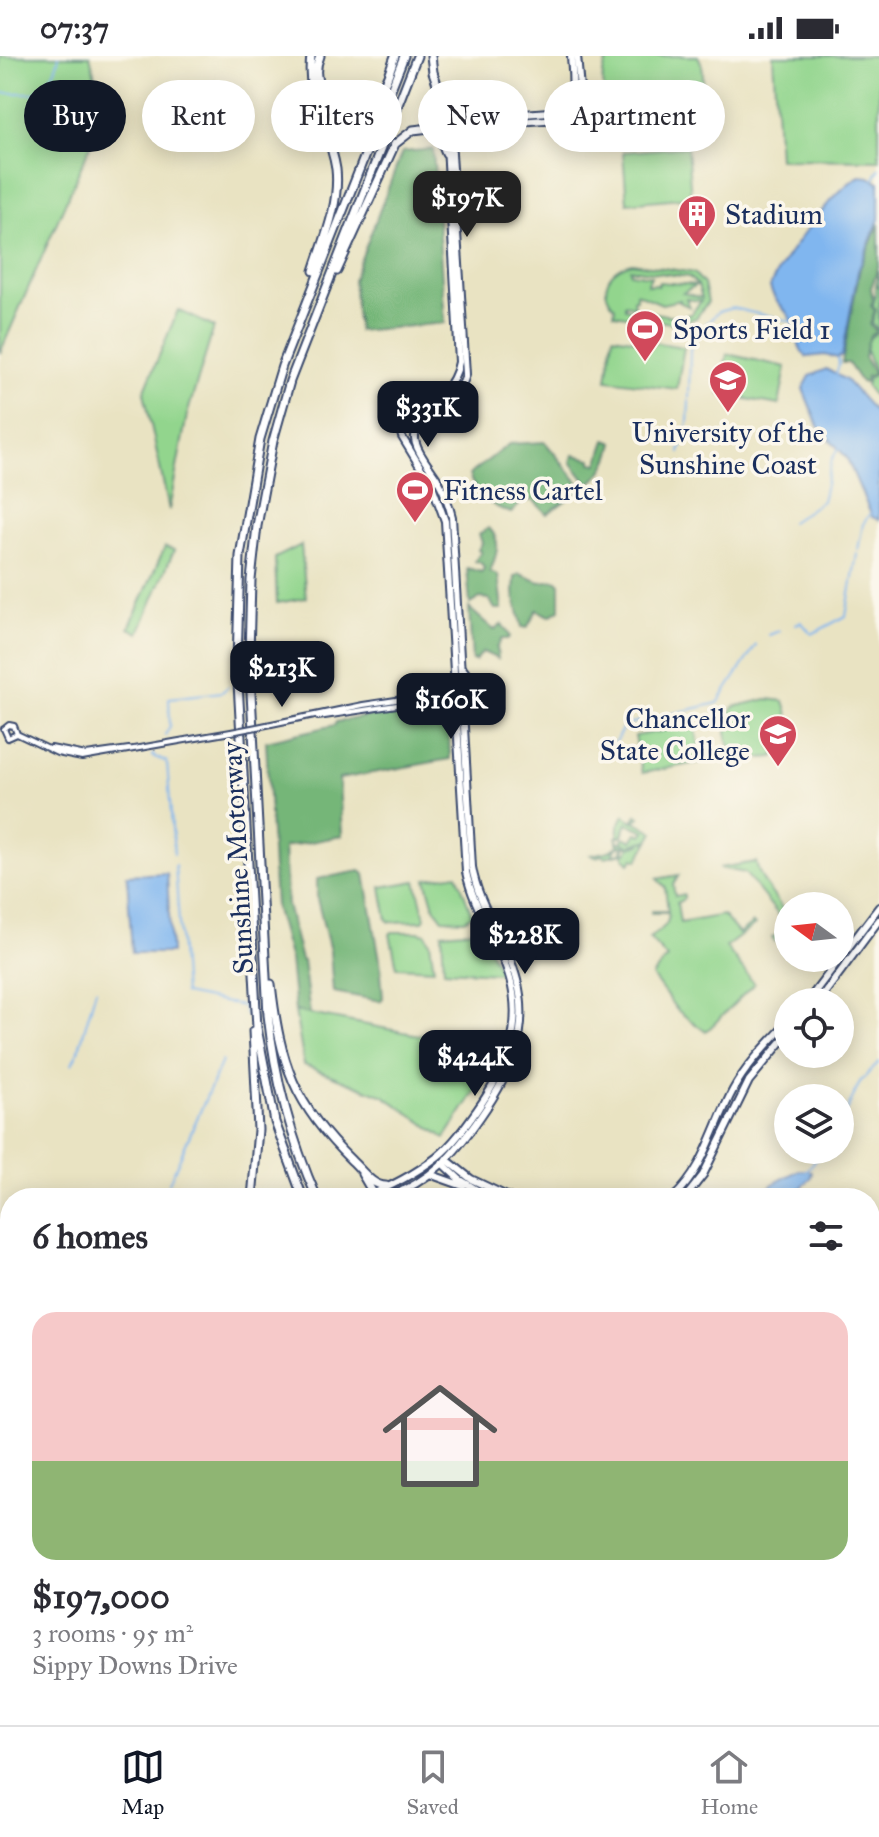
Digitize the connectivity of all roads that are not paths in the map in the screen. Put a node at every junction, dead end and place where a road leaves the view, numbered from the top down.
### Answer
1 (311, 56) edge
2 (320, 56) edge
3 (395, 56) edge
4 (404, 56) edge
5 (417, 56) edge
6 (431, 56) edge
7 (571, 56) edge
8 (577, 56) edge
9 (436, 79) edge
10 (573, 80) edge
11 (579, 80) edge
12 (418, 130) edge
13 (453, 152) edge
14 (446, 153) edge
15 (310, 293) junction
16 (306, 335) junction
17 (424, 418) junction
18 (400, 430) junction
19 (418, 451) junction
20 (462, 666) junction
21 (454, 679) junction
22 (476, 687) dead end
23 (459, 693) junction
24 (482, 693) dead end
25 (432, 695) junction
26 (440, 698) junction
27 (464, 708) junction
28 (312, 718) junction
29 (456, 719) junction
30 (2, 728) edge
31 (17, 734) junction
32 (879, 907) edge
33 (263, 919) junction
34 (879, 920) edge
35 (252, 949) junction
36 (818, 988) edge
37 (828, 988) edge
38 (774, 1038) edge
39 (514, 1048) junction
40 (774, 1051) edge
41 (438, 1156) junction
42 (445, 1162) junction
43 (356, 1165) junction
44 (425, 1178) junction
45 (386, 1186) joint
46 (253, 1188) edge
47 (299, 1188) edge
48 (313, 1188) edge
49 (370, 1188) edge
50 (408, 1188) edge
51 (467, 1188) edge
52 (474, 1188) edge
53 (484, 1188) edge
54 (681, 1188) edge
55 (693, 1188) edge

1 - 15 highway
2 - 3 highway
4 - 15 highway, Sunshine Motorway
5 - 16 highway, Sunshine Motorway
6 - 9 highway
7 - 10 main road
8 - 11 main road
12 - 16 highway
13 - 17 main road
14 - 18 main road
15 - 35 highway, Sunshine Motorway
16 - 33 highway, Sunshine Motorway
17 - 18 main road
17 - 19 main road
18 - 19 main road
18 - 21 main road
19 - 20 main road
20 - 22 main road
20 - 23 main road
21 - 23 main road
21 - 25 main road
23 - 25 street
23 - 26 street
23 - 27 main road
23 - 29 main road
24 - 27 main road
25 - 28 street
26 - 28 street
26 - 29 main road
27 - 39 main road
28 - 31 street, bridge
29 - 39 main road
30 - 31 street
30 - 31 street
32 - 36 main road
33 - 43 highway
33 - 48 highway, Sunshine Motorway
34 - 37 main road
35 - 46 highway
35 - 47 highway, Sunshine Motorway
38 - 54 main road
39 - 41 main road
39 - 42 main road
40 - 55 main road
41 - 42 main road
41 - 45 main road
42 - 44 main road
42 - 52 main road
42 - 53 main road
43 - 45 highway
43 - 49 highway
44 - 50 main road
44 - 51 main road

